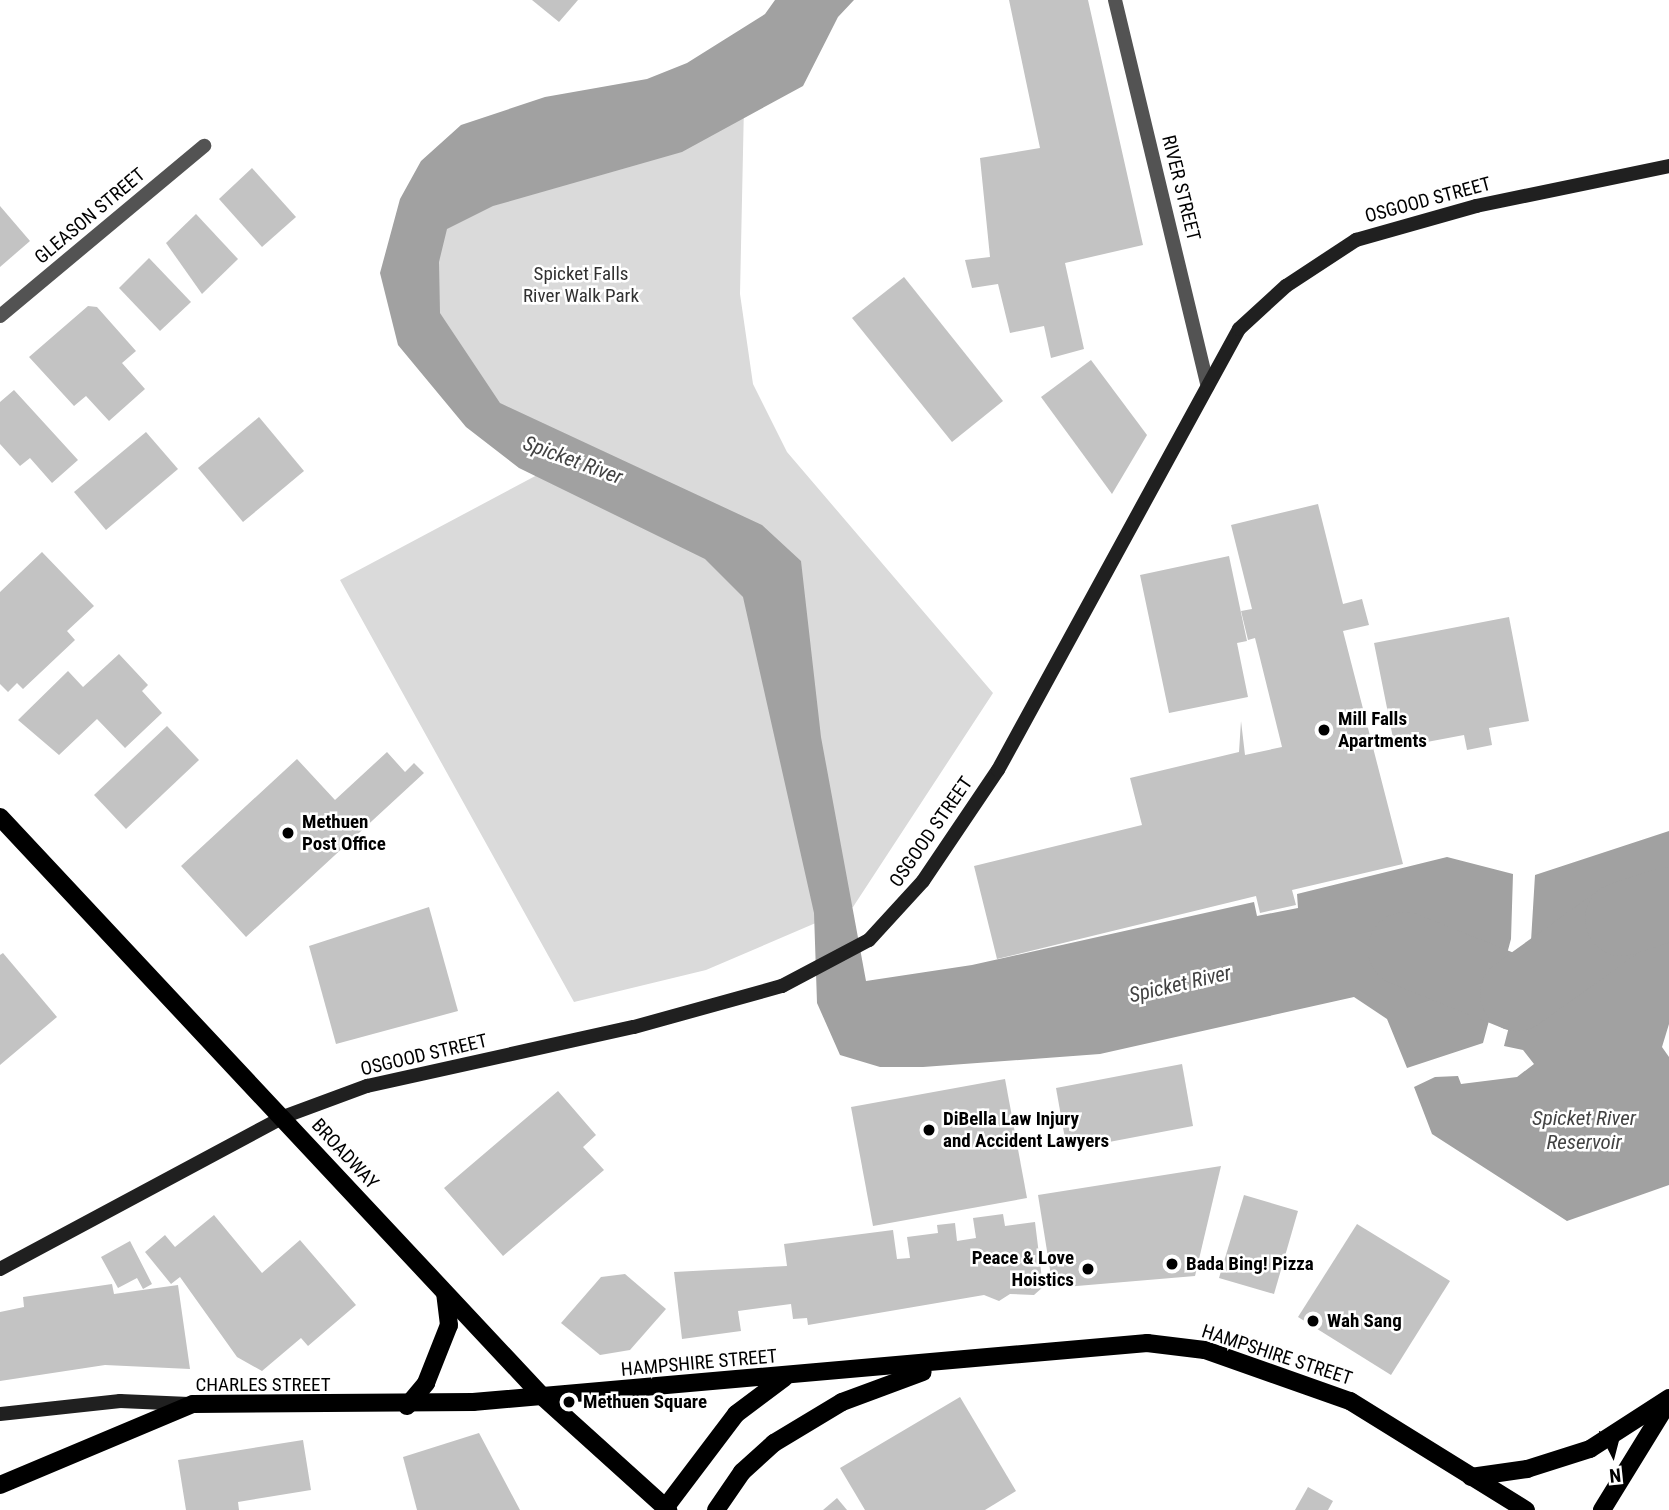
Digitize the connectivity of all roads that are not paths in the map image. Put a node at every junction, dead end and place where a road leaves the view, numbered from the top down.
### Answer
1 (1115, 0) edge
2 (204, 146) dead end
3 (1669, 166) edge
4 (0, 316) edge
5 (1208, 386) junction
6 (0, 817) edge
7 (283, 1118) junction
8 (0, 1269) edge
9 (445, 1293) junction
10 (943, 1364) junction
11 (784, 1378) junction
12 (542, 1397) junction
13 (1669, 1400) edge
14 (194, 1404) junction
15 (407, 1406) junction
16 (0, 1413) edge
17 (1471, 1477) junction
18 (0, 1485) edge
19 (667, 1509) edge
20 (1524, 1509) edge
21 (716, 1510) edge
22 (1602, 1510) edge

1 - 5 street, RIVER STREET
2 - 4 street, GLEASON STREET
3 - 5 main road, OSGOOD STREET
5 - 7 main road, OSGOOD STREET
6 - 7 main road, BROADWAY
7 - 8 main road, OSGOOD STREET
7 - 9 main road, BROADWAY
9 - 12 main road, BROADWAY
9 - 15 main road
10 - 11 main road, HAMPSHIRE STREET
10 - 17 main road, HAMPSHIRE STREET
10 - 21 main road, HAMPSHIRE STREET
11 - 12 main road, HAMPSHIRE STREET
11 - 19 main road
12 - 15 main road, CHARLES STREET
12 - 19 main road, BROADWAY
13 - 17 main road
13 - 22 main road
14 - 15 main road, CHARLES STREET
14 - 16 main road
14 - 18 main road, CHARLES STREET
17 - 20 main road, HAMPSHIRE STREET

